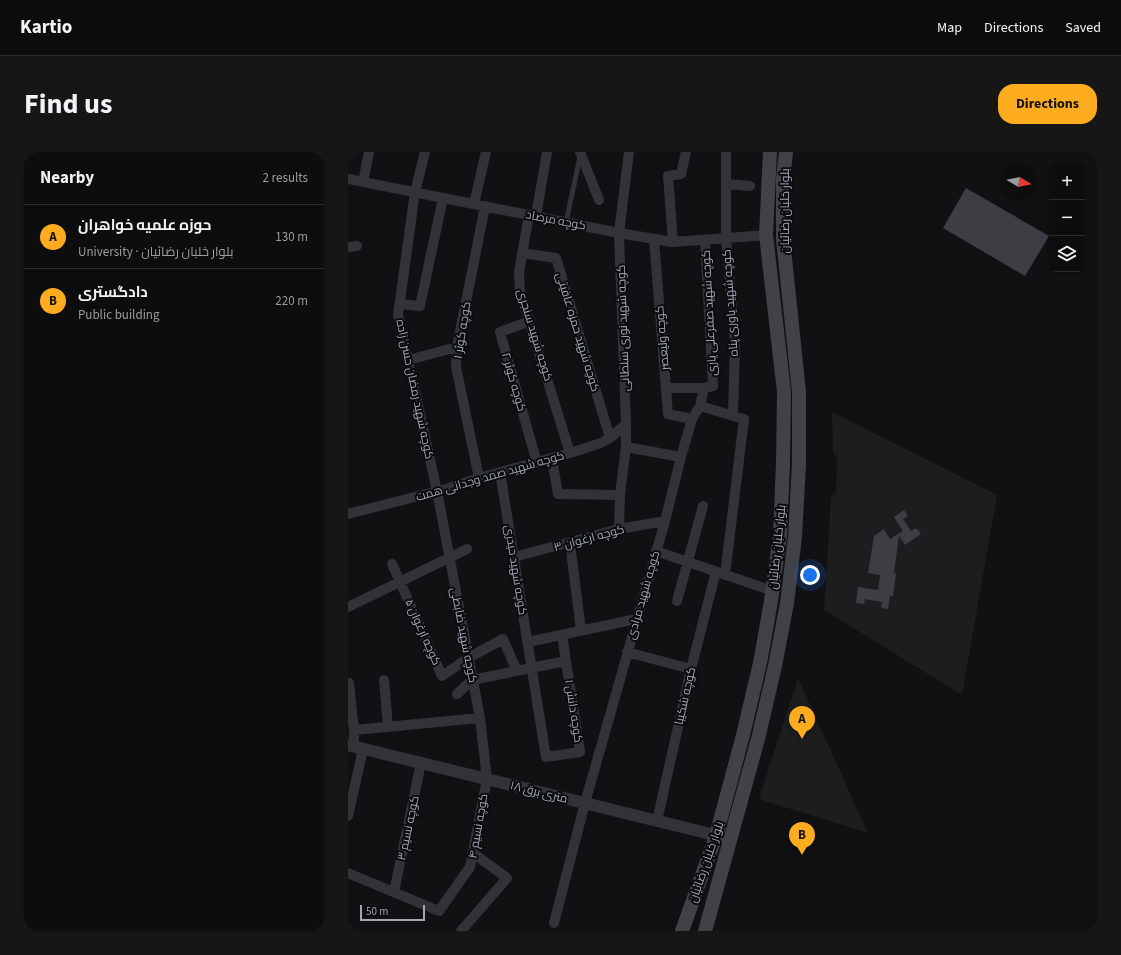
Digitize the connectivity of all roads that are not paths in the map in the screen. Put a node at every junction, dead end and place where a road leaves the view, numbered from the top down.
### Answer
1 (369, 152) edge
2 (425, 152) edge
3 (486, 152) edge
4 (547, 152) edge
5 (629, 152) edge
6 (686, 152) edge
7 (726, 152) edge
8 (770, 152) edge
9 (786, 152) edge
10 (580, 153) edge
11 (348, 179) edge
12 (363, 182) junction
13 (726, 184) junction
14 (750, 186) dead end
15 (415, 192) junction
16 (443, 198) junction
17 (599, 200) dead end
18 (479, 205) junction
19 (532, 215) junction
20 (566, 222) junction
21 (620, 233) junction
22 (783, 234) junction
23 (766, 235) junction
24 (726, 238) junction
25 (654, 239) junction
26 (705, 240) junction
27 (673, 242) junction
28 (522, 253) junction
29 (400, 304) junction
30 (530, 321) junction
31 (457, 347) junction
32 (408, 360) junction
33 (708, 387) junction
34 (666, 388) junction
35 (700, 406) junction
36 (733, 416) junction
37 (692, 420) junction
38 (626, 424) junction
39 (610, 438) junction
40 (626, 447) junction
41 (570, 453) junction
42 (681, 457) junction
43 (552, 459) junction
44 (537, 463) junction
45 (500, 472) junction
46 (479, 478) junction
47 (437, 491) junction
48 (620, 495) junction
49 (704, 506) dead end
50 (348, 514) edge
51 (664, 521) junction
52 (619, 529) junction
53 (570, 543) junction
54 (467, 549) dead end
55 (656, 551) junction
56 (449, 557) junction
57 (514, 557) junction
58 (688, 562) junction
59 (392, 564) dead end
60 (721, 573) junction
61 (400, 581) junction
62 (773, 591) junction
63 (677, 601) dead end
64 (348, 608) edge
65 (636, 619) junction
66 (581, 631) junction
67 (562, 635) junction
68 (528, 642) junction
69 (627, 652) junction
70 (468, 658) junction
71 (566, 661) junction
72 (532, 668) junction
73 (691, 669) junction
74 (518, 671) junction
75 (384, 680) dead end
76 (472, 680) junction
77 (349, 683) dead end
78 (457, 694) dead end
79 (480, 718) junction
80 (388, 727) junction
81 (354, 730) junction
82 (355, 747) edge
83 (546, 757) joint
84 (421, 763) junction
85 (486, 779) junction
86 (585, 803) junction
87 (348, 816) edge
88 (657, 821) junction
89 (716, 836) junction
90 (731, 839) junction
91 (473, 853) junction
92 (348, 873) edge
93 (394, 892) junction
94 (554, 923) dead end
95 (460, 931) edge
96 (682, 931) edge
97 (706, 931) edge

1 - 12 street
2 - 15 street, کوچه شهید رمضان حسن زاده
3 - 18 street, کوچه کوثر ۱
4 - 19 street, کوچه شهید سنجری
5 - 21 street, کوچه شهید نوری سلطانی
6 - 27 street
7 - 13 street, کوچه شهید یاوری پناه
8 - 23 main road, بلوار خلبان رضائیان
9 - 22 main road, بلوار خلبان رضائیان
10 - 17 street
10 - 20 lane
11 - 12 street, کوچه مرصاد
12 - 15 street, کوچه مرصاد
13 - 14 street
13 - 24 street, کوچه شهید یاوری پناه
15 - 16 street, کوچه مرصاد
15 - 29 street, کوچه شهید رمضان حسن زاده
16 - 18 street, کوچه مرصاد
16 - 29 street
18 - 19 street, کوچه مرصاد
18 - 31 street, کوچه کوثر ۱
19 - 20 street, کوچه مرصاد
19 - 28 street, کوچه شهید سنجری
20 - 21 street, کوچه مرصاد
21 - 25 street, کوچه مرصاد
21 - 38 street, کوچه شهید نوری سلطانی
22 - 23 main road
22 - 90 main road, بلوار خلبان رضائیان
23 - 24 street, کوچه مرصاد
23 - 62 main road, بلوار خلبان رضائیان
24 - 26 street, کوچه مرصاد
24 - 36 street, کوچه شهید یاوری پناه
25 - 27 street, کوچه مرصاد
25 - 34 street, کوچه ولیعصر
26 - 27 street, کوچه مرصاد
26 - 33 street, کوچه شهید صفرعلی یاری
28 - 30 street, کوچه شهید سنجری
28 - 39 street, کوچه شهید حمزه عافیتی
29 - 32 street, کوچه شهید رمضان حسن زاده
30 - 41 street, کوچه شهید سنجری
30 - 44 street, کوچه کوثر ۲
31 - 32 street
31 - 46 street, کوچه کوثر ۱
32 - 47 street, کوچه شهید رمضان حسن زاده
33 - 34 street
33 - 35 street, کوچه شهید مرادی
34 - 37 street, کوچه ولیعصر
35 - 36 street
35 - 37 street, کوچه شهید مرادی
36 - 60 street, کوچه شکیبا
37 - 42 street, کوچه شهید مرادی
38 - 39 street, کوچه شهید صمد وجدانی همت
38 - 40 street, کوچه شهید نوری سلطانی
39 - 41 street, کوچه شهید صمد وجدانی همت
40 - 42 street
40 - 48 street, کوچه شهید نوری سلطانی
41 - 43 street, کوچه شهید صمد وجدانی همت
42 - 51 street, کوچه شهید مرادی
43 - 44 street, کوچه شهید صمد وجدانی همت
43 - 48 street
44 - 45 street, کوچه شهید صمد وجدانی همت
45 - 46 street, کوچه شهید صمد وجدانی همت
45 - 57 street, کوچه شهید حیدری
46 - 47 street, کوچه شهید صمد وجدانی همت
47 - 50 street, کوچه شهید صمد وجدانی همت
47 - 56 street, کوچه شهید ضابطی
48 - 52 street, کوچه شهید نوری سلطانی
49 - 58 street
51 - 52 street, کوچه ارغوان ۳
51 - 55 street, کوچه شهید مرادی
52 - 53 street, کوچه ارغوان ۳
53 - 57 street, کوچه ارغوان ۳
53 - 66 street
54 - 56 street
55 - 58 street
55 - 65 street, کوچه شهید مرادی
56 - 61 street
56 - 70 street, کوچه شهید ضابطی
57 - 68 street, کوچه شهید حیدری
58 - 60 street
58 - 63 street
59 - 61 street
60 - 62 street
60 - 73 street, کوچه شکیبا
61 - 64 street
61 - 70 street, کوچه ارغوان ۵
62 - 89 main road, بلوار خلبان رضائیان
65 - 66 street
65 - 69 street, کوچه شهید مرادی
66 - 67 street
67 - 68 street
67 - 71 street, کوچه دانش ۱
68 - 72 street, کوچه شهید حیدری
69 - 73 street
69 - 86 street, کوچه شهید مرادی
70 - 74 street
70 - 76 street, کوچه شهید ضابطی
71 - 72 street
71 - 83 street, کوچه دانش ۱
72 - 74 street
72 - 83 street, کوچه شهید حیدری
73 - 88 street, کوچه شکیبا
74 - 76 street
75 - 80 street
76 - 78 street
76 - 79 street, کوچه شهید ضابطی
77 - 81 street
79 - 80 street
79 - 85 street, کوچه شهید ضابطی
80 - 81 street
81 - 82 street
82 - 84 street, ۱۸ متری برق
82 - 87 street
84 - 85 street, ۱۸ متری برق
84 - 93 street, کوچه نسیم ۳
85 - 86 street, ۱۸ متری برق
85 - 91 street, کوچه نسیم ۴
86 - 88 street, ۱۸ متری برق
86 - 94 street, کوچه شهید مرادی
88 - 89 street, ۱۸ متری برق
89 - 90 street, ۱۸ متری برق
89 - 96 main road, بلوار خلبان رضائیان
90 - 97 main road, بلوار خلبان رضائیان
91 - 93 street, کوچه نسیم ۴
91 - 95 street
92 - 93 street

